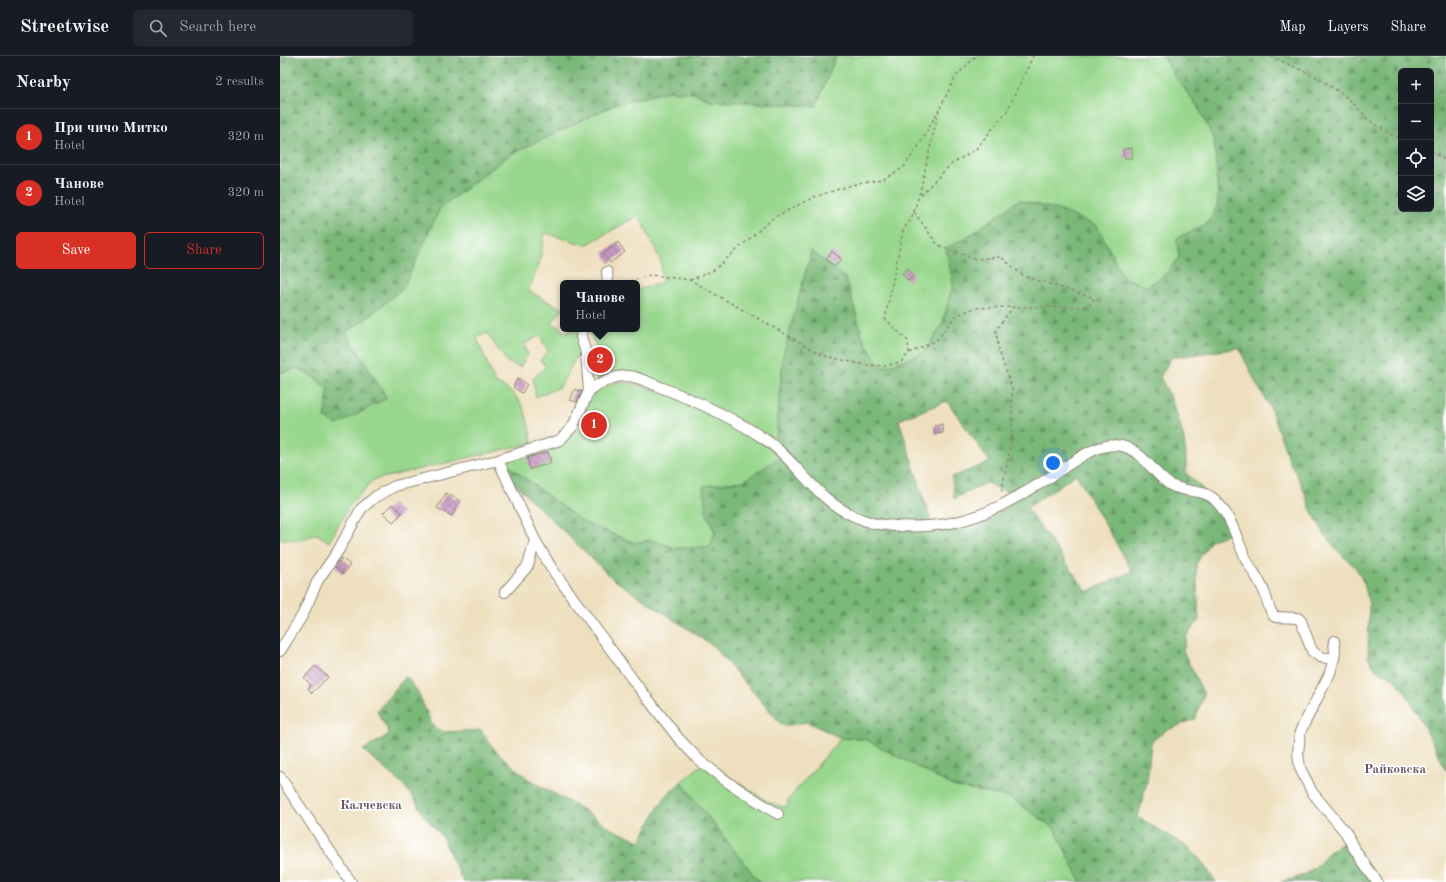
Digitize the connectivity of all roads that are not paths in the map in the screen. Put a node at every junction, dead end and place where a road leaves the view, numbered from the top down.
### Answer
1 (607, 272) dead end
2 (608, 280) edge
3 (582, 332) edge
4 (589, 391) junction
5 (498, 460) junction
6 (536, 540) junction
7 (505, 592) dead end
8 (1334, 641) dead end
9 (280, 651) edge
10 (1334, 659) junction
11 (280, 777) edge
12 (778, 814) dead end
13 (351, 882) edge
14 (1377, 882) edge

1 - 2 street
3 - 4 street
4 - 5 street
4 - 10 street
5 - 6 street
5 - 9 street
6 - 7 street
6 - 12 street
8 - 10 street
10 - 14 street
11 - 13 street

